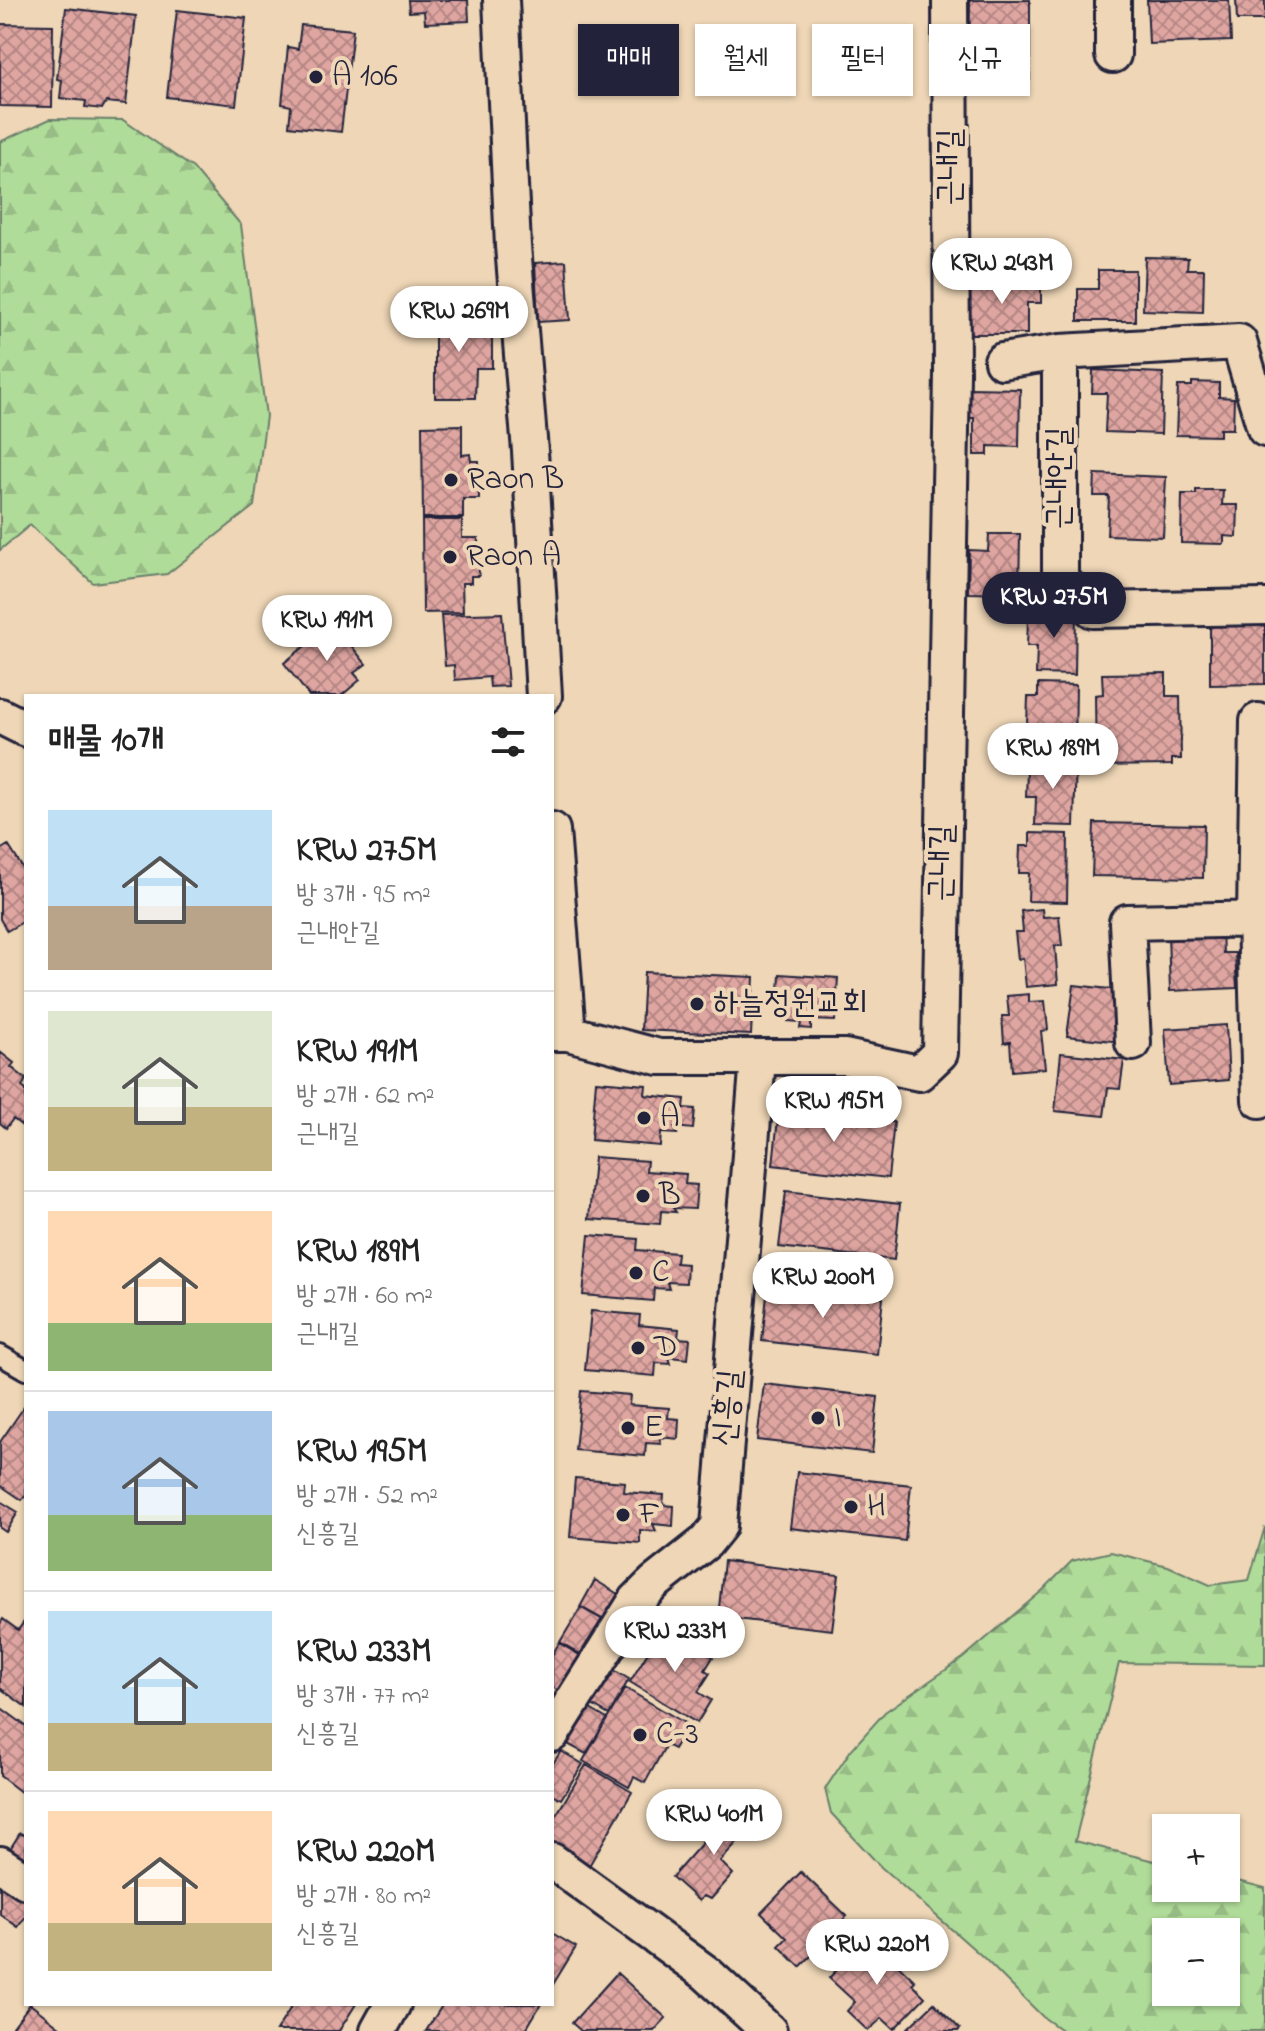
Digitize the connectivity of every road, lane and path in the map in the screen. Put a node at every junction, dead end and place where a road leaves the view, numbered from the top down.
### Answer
1 (501, 0) edge
2 (950, 0) edge
3 (1113, 0) edge
4 (1113, 55) dead end
5 (1060, 352) junction
6 (1002, 361) dead end
7 (1265, 429) edge
8 (1265, 607) edge
9 (544, 694) edge
10 (0, 716) edge
11 (1258, 721) dead end
12 (24, 728) edge
13 (554, 881) edge
14 (1260, 918) edge
15 (560, 1033) edge
16 (1133, 1043) dead end
17 (758, 1059) junction
18 (1260, 1100) dead end
19 (0, 1355) edge
20 (24, 1369) edge
21 (554, 1731) edge
22 (554, 1862) edge
23 (0, 1864) edge
24 (24, 1880) edge
25 (392, 2006) edge
26 (378, 2031) edge
27 (769, 2031) edge

1 - 9 street
2 - 17 street, 근내길
3 - 4 street
5 - 6 street
5 - 7 street
5 - 8 street, 근내안길
10 - 12 street
11 - 14 street
13 - 15 street, 근내길
14 - 16 street
14 - 18 street
15 - 17 street, 근내길
17 - 21 street, 신흥길
19 - 20 lane
22 - 27 street
23 - 24 street
25 - 26 street

